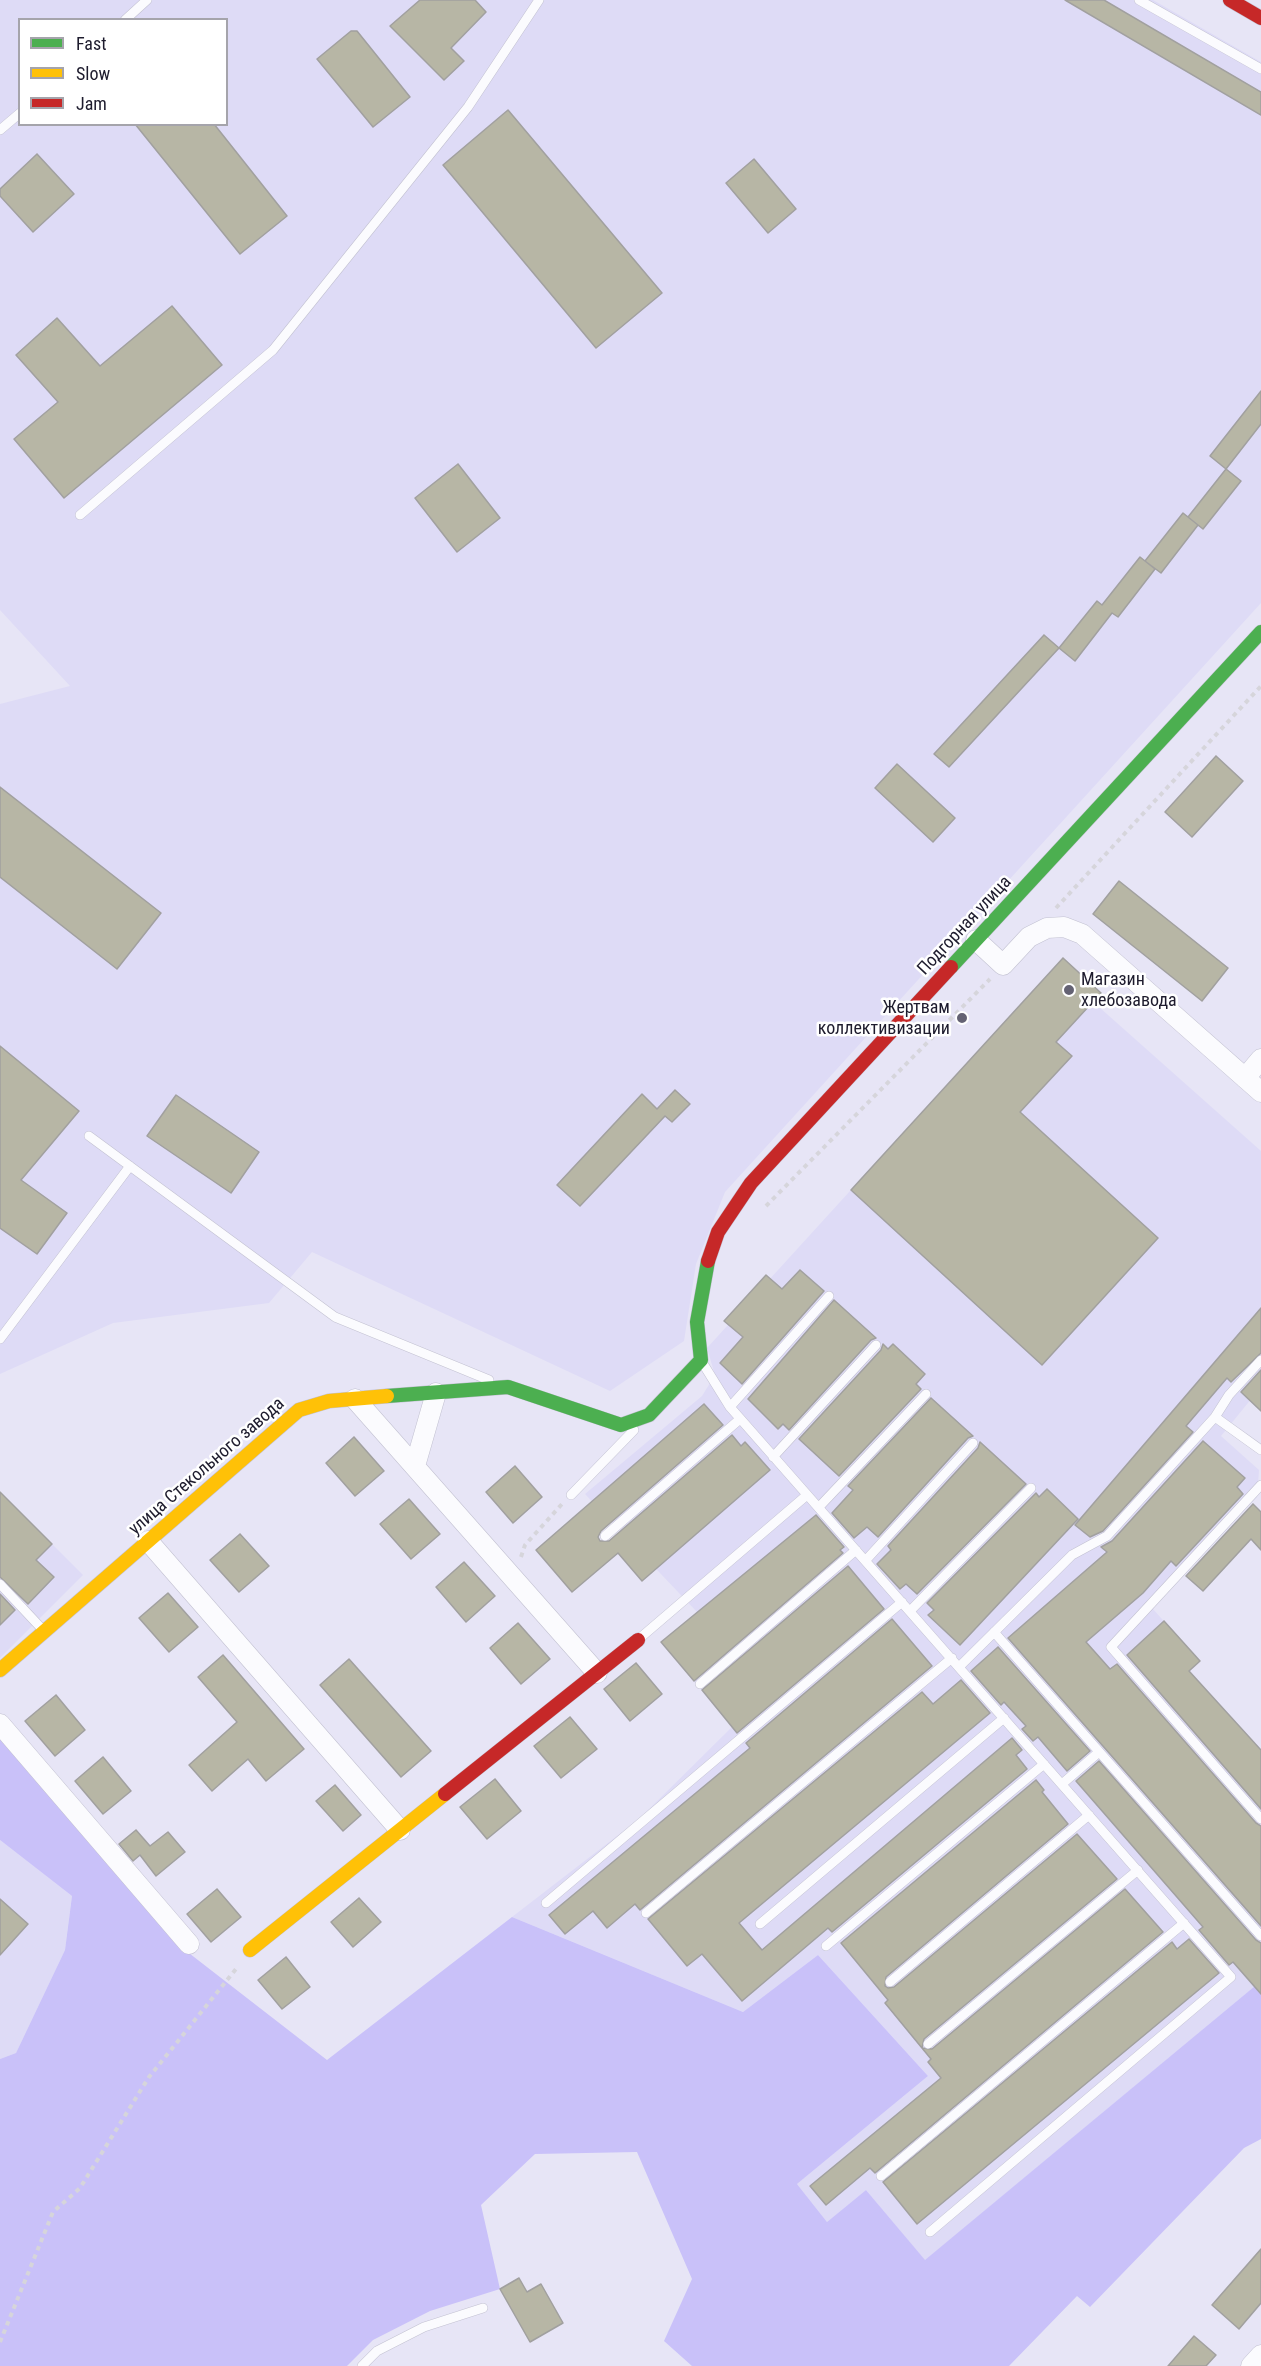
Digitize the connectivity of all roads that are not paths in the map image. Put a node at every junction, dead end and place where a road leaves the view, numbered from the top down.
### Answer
1 (147, 0) edge
2 (539, 0) edge
3 (1139, 0) edge
4 (1230, 0) edge
5 (127, 18) edge
6 (1261, 18) edge
7 (1261, 69) edge
8 (18, 115) edge
9 (0, 130) edge
10 (80, 515) dead end
11 (1261, 632) edge
12 (976, 940) junction
13 (1261, 1059) edge
14 (1245, 1078) junction
15 (1261, 1092) edge
16 (89, 1136) dead end
17 (130, 1166) junction
18 (829, 1296) dead end
19 (0, 1339) edge
20 (876, 1345) dead end
21 (701, 1360) junction
22 (1261, 1360) edge
23 (508, 1387) junction
24 (436, 1392) junction
25 (926, 1394) dead end
26 (355, 1399) junction
27 (730, 1407) junction
28 (649, 1415) junction
29 (1215, 1418) junction
30 (740, 1419) junction
31 (973, 1443) dead end
32 (1261, 1450) edge
33 (773, 1457) junction
34 (415, 1466) junction
35 (1261, 1485) edge
36 (1031, 1488) dead end
37 (571, 1495) road end
38 (807, 1496) junction
39 (819, 1507) junction
40 (605, 1536) dead end
41 (148, 1541) junction
42 (856, 1550) junction
43 (866, 1560) junction
44 (0, 1584) edge
45 (903, 1602) junction
46 (910, 1611) junction
47 (44, 1631) junction
48 (994, 1632) junction
49 (638, 1640) joint
50 (952, 1658) junction
51 (959, 1666) junction
52 (0, 1670) edge
53 (597, 1673) junction
54 (700, 1684) dead end
55 (1004, 1718) junction
56 (0, 1724) edge
57 (1099, 1752) junction
58 (1044, 1764) junction
59 (1062, 1784) junction
60 (1089, 1815) junction
61 (1261, 1819) edge
62 (400, 1830) junction
63 (1138, 1870) junction
64 (546, 1903) dead end
65 (646, 1913) dead end
66 (1184, 1923) junction
67 (760, 1924) dead end
68 (1261, 1936) edge
69 (189, 1944) dead end
70 (826, 1946) dead end
71 (250, 1950) road end
72 (890, 1982) dead end
73 (927, 2044) dead end
74 (882, 2176) dead end
75 (930, 2232) dead end
76 (483, 2308) dead end
77 (1261, 2355) edge
78 (362, 2366) edge
79 (1251, 2366) edge

1 - 5 lane
2 - 10 lane
3 - 7 lane
4 - 6 street
8 - 9 lane
11 - 12 street, Подгорная улица
12 - 14 street
12 - 21 street, Подгорная улица
13 - 14 street
14 - 15 street
16 - 17 lane
17 - 19 lane
17 - 23 lane
18 - 27 lane
20 - 33 lane
21 - 27 lane
21 - 28 street, улица Стекольного завода
22 - 29 lane
23 - 24 street, улица Стекольного завода
23 - 28 street, улица Стекольного завода
24 - 26 street, улица Стекольного завода
24 - 34 street
25 - 39 lane
26 - 34 street
26 - 41 street, улица Стекольного завода
27 - 30 lane
28 - 37 lane
29 - 32 lane
29 - 48 lane
30 - 33 lane
30 - 40 lane
31 - 43 lane
33 - 38 lane
34 - 53 street
35 - 61 lane
36 - 46 lane
38 - 39 lane
38 - 49 lane
39 - 42 lane
41 - 47 street, улица Стекольного завода
41 - 62 street
42 - 43 lane
42 - 54 lane
43 - 45 lane
44 - 47 lane
45 - 46 lane
45 - 64 lane
46 - 50 lane
47 - 52 street, улица Стекольного завода
48 - 51 lane
48 - 57 lane
49 - 53 street
50 - 51 lane
50 - 65 lane
51 - 55 lane
53 - 62 street
55 - 58 lane
55 - 67 lane
56 - 69 street
57 - 59 lane
57 - 68 lane
58 - 59 lane
58 - 70 lane
59 - 60 lane
60 - 63 lane
60 - 72 lane
62 - 71 street
63 - 66 lane
63 - 73 lane
66 - 74 lane
66 - 75 lane
76 - 78 lane
77 - 79 street

